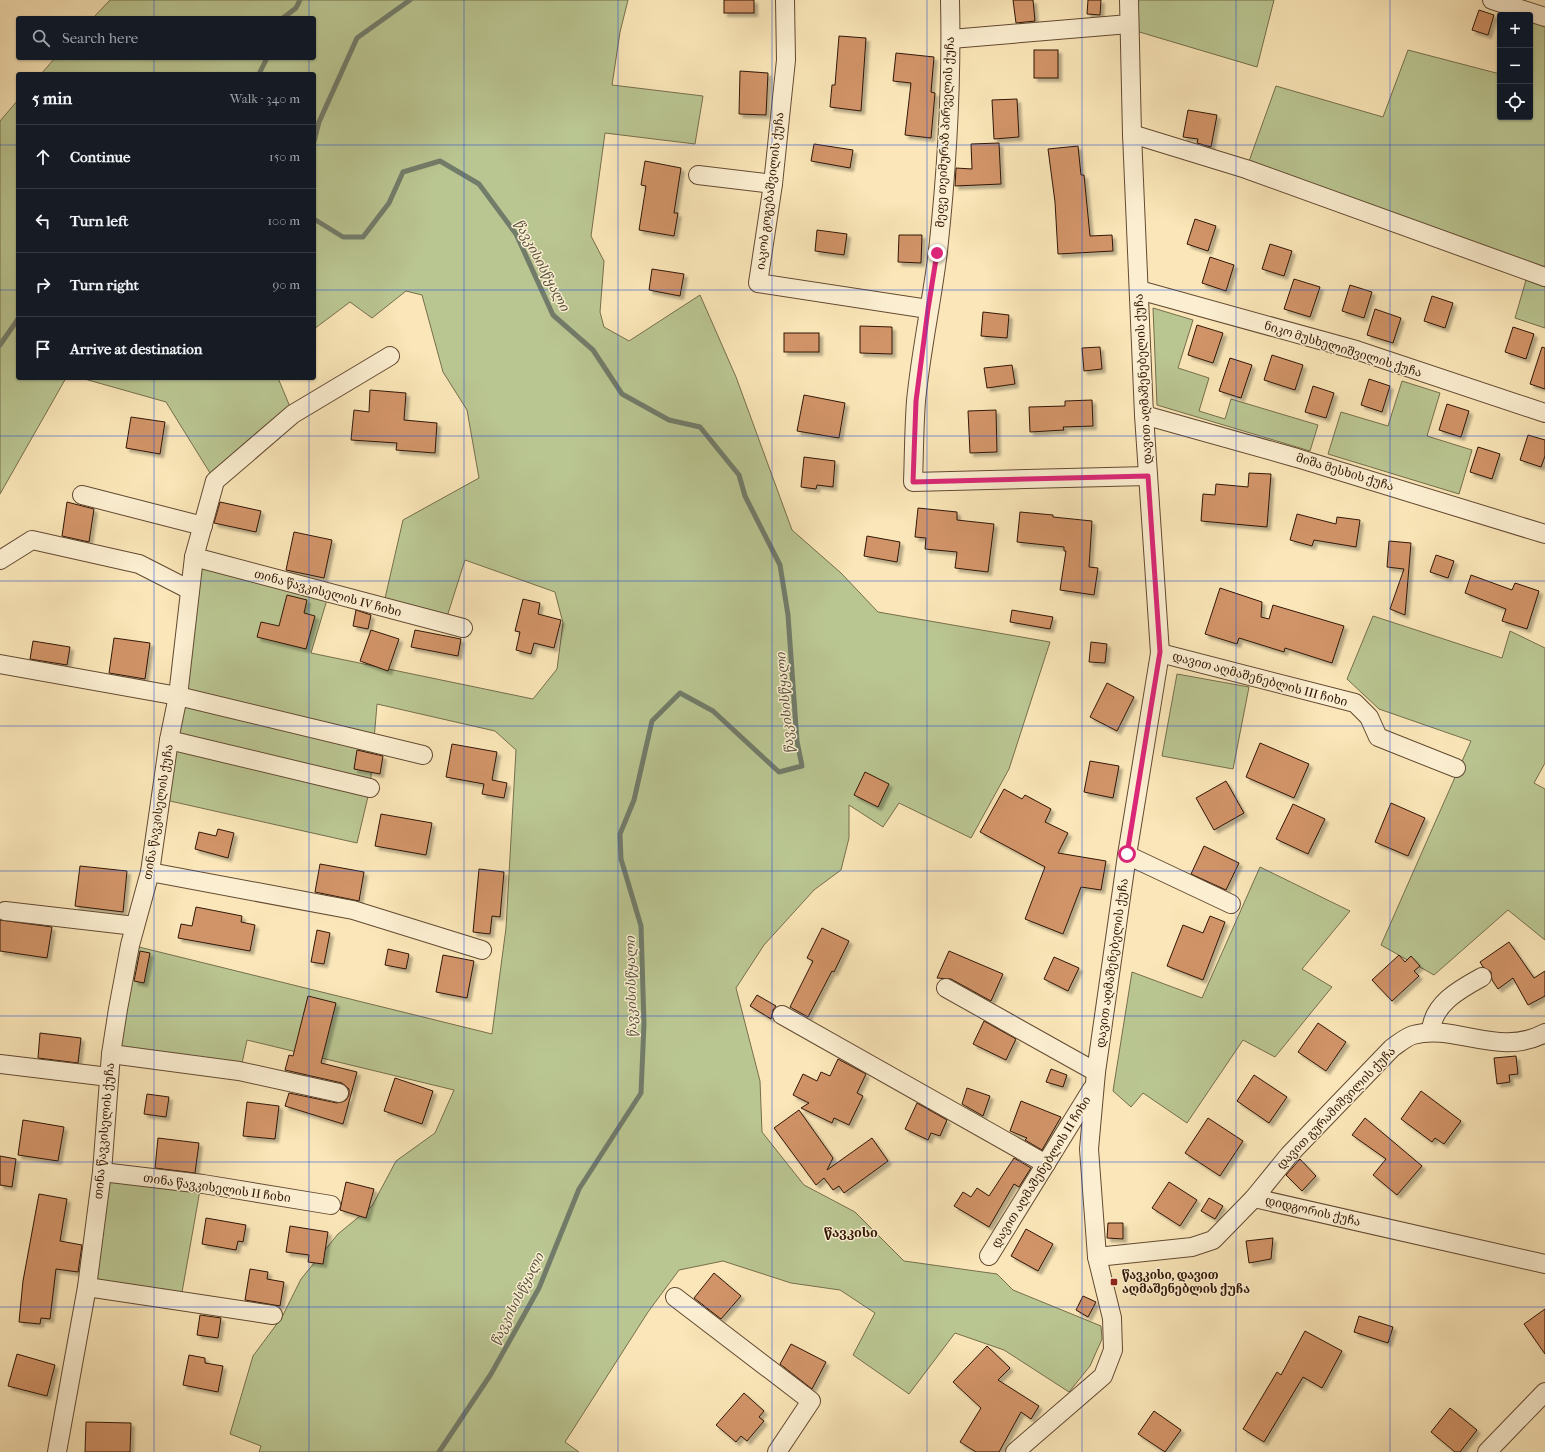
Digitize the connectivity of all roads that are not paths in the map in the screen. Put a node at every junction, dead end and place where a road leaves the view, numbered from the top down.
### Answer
1 (785, 0) edge
2 (950, 0) edge
3 (1129, 0) edge
4 (1492, 0) edge
5 (1545, 17) edge
6 (1129, 24) junction
7 (951, 39) junction
8 (1132, 134) junction
9 (698, 175) dead end
10 (773, 184) junction
11 (1545, 277) edge
12 (1139, 290) junction
13 (928, 309) junction
14 (390, 356) dead end
15 (1545, 413) edge
16 (1144, 415) junction
17 (1148, 476) junction
18 (82, 495) dead end
19 (203, 526) junction
20 (1545, 534) edge
21 (194, 557) junction
22 (0, 560) edge
23 (190, 590) junction
24 (463, 628) dead end
25 (1160, 652) junction
26 (0, 664) edge
27 (178, 696) junction
28 (169, 740) junction
29 (423, 755) dead end
30 (1456, 768) dead end
31 (370, 788) dead end
32 (1127, 854) junction
33 (150, 872) junction
34 (1231, 904) dead end
35 (5, 911) dead end
36 (135, 926) junction
37 (482, 950) dead end
38 (1482, 976) dead end
39 (946, 988) dead end
40 (782, 1015) dead end
41 (1431, 1032) junction
42 (1545, 1033) edge
43 (111, 1054) junction
44 (0, 1064) edge
45 (109, 1077) junction
46 (1095, 1080) junction
47 (339, 1093) dead end
48 (1046, 1164) junction
49 (102, 1172) junction
50 (1254, 1198) junction
51 (331, 1206) dead end
52 (989, 1256) dead end
53 (1097, 1257) junction
54 (1545, 1264) edge
55 (87, 1287) junction
56 (675, 1297) dead end
57 (273, 1315) dead end
58 (1545, 1392) edge
59 (57, 1452) edge
60 (777, 1452) edge
61 (1014, 1452) edge
62 (1487, 1452) edge

1 - 10 street, იაკობ გოგებაშვილის ქუჩა
2 - 7 street, მეფე თეიმურაზ პირველის ქუჩა
3 - 6 street, დავით აღმაშენებელის ქუჩა
4 - 5 street
6 - 7 street
6 - 8 street, დავით აღმაშენებელის ქუჩა
7 - 13 street, მეფე თეიმურაზ პირველის ქუჩა
8 - 11 street
8 - 12 street, დავით აღმაშენებელის ქუჩა
9 - 10 street
10 - 13 street, იაკობ გოგებაშვილის ქუჩა
12 - 15 street, ნიკო მუსხელიშვილის ქუჩა
12 - 16 street, დავით აღმაშენებელის ქუჩა
13 - 17 street, მეფე თეიმურაზ პირველის ქუჩა
14 - 19 street, თინა წავკისელის ქუჩა
16 - 17 street, დავით აღმაშენებელის ქუჩა
16 - 20 street, მიშა მესხის ქუჩა
17 - 25 street, დავით აღმაშენებელის ქუჩა
18 - 19 street
19 - 21 street, თინა წავკისელის ქუჩა
21 - 23 street, თინა წავკისელის ქუჩა
21 - 24 street, თინა წავკისელის IV ჩიხი
22 - 23 street
23 - 27 street, თინა წავკისელის ქუჩა
25 - 30 street, დავით აღმაშენებლის III ჩიხი
25 - 32 street, დავით აღმაშენებელის ქუჩა
26 - 27 street
27 - 28 street, თინა წავკისელის ქუჩა
27 - 29 street
28 - 31 street
28 - 33 street, თინა წავკისელის ქუჩა
32 - 34 street
32 - 46 street, დავით აღმაშენებელის ქუჩა
33 - 36 street, თინა წავკისელის ქუჩა
33 - 37 street
35 - 36 street
36 - 43 street, თინა წავკისელის ქუჩა
38 - 41 street
39 - 46 street
40 - 48 street
41 - 42 street, დავით გურამიშვილის ქუჩა
41 - 50 street, დავით გურამიშვილის ქუჩა
43 - 45 street, თინა წავკისელის ქუჩა
43 - 47 street
44 - 45 street
45 - 49 street, თინა წავკისელის ქუჩა
46 - 48 street, დავით აღმაშენებლის II ჩიხი
46 - 53 street, დავით აღმაშენებელის ქუჩა
48 - 52 street, დავით აღმაშენებლის II ჩიხი
49 - 51 street, თინა წავკისელის II ჩიხი
49 - 55 street, თინა წავკისელის ქუჩა
50 - 53 street, დიდგორის ქუჩა
50 - 54 street, დიდგორის ქუჩა
53 - 61 street, დავით აღმაშენებელის ქუჩა
55 - 57 street
55 - 59 street, თინა წავკისელის ქუჩა
56 - 60 street
58 - 62 street

